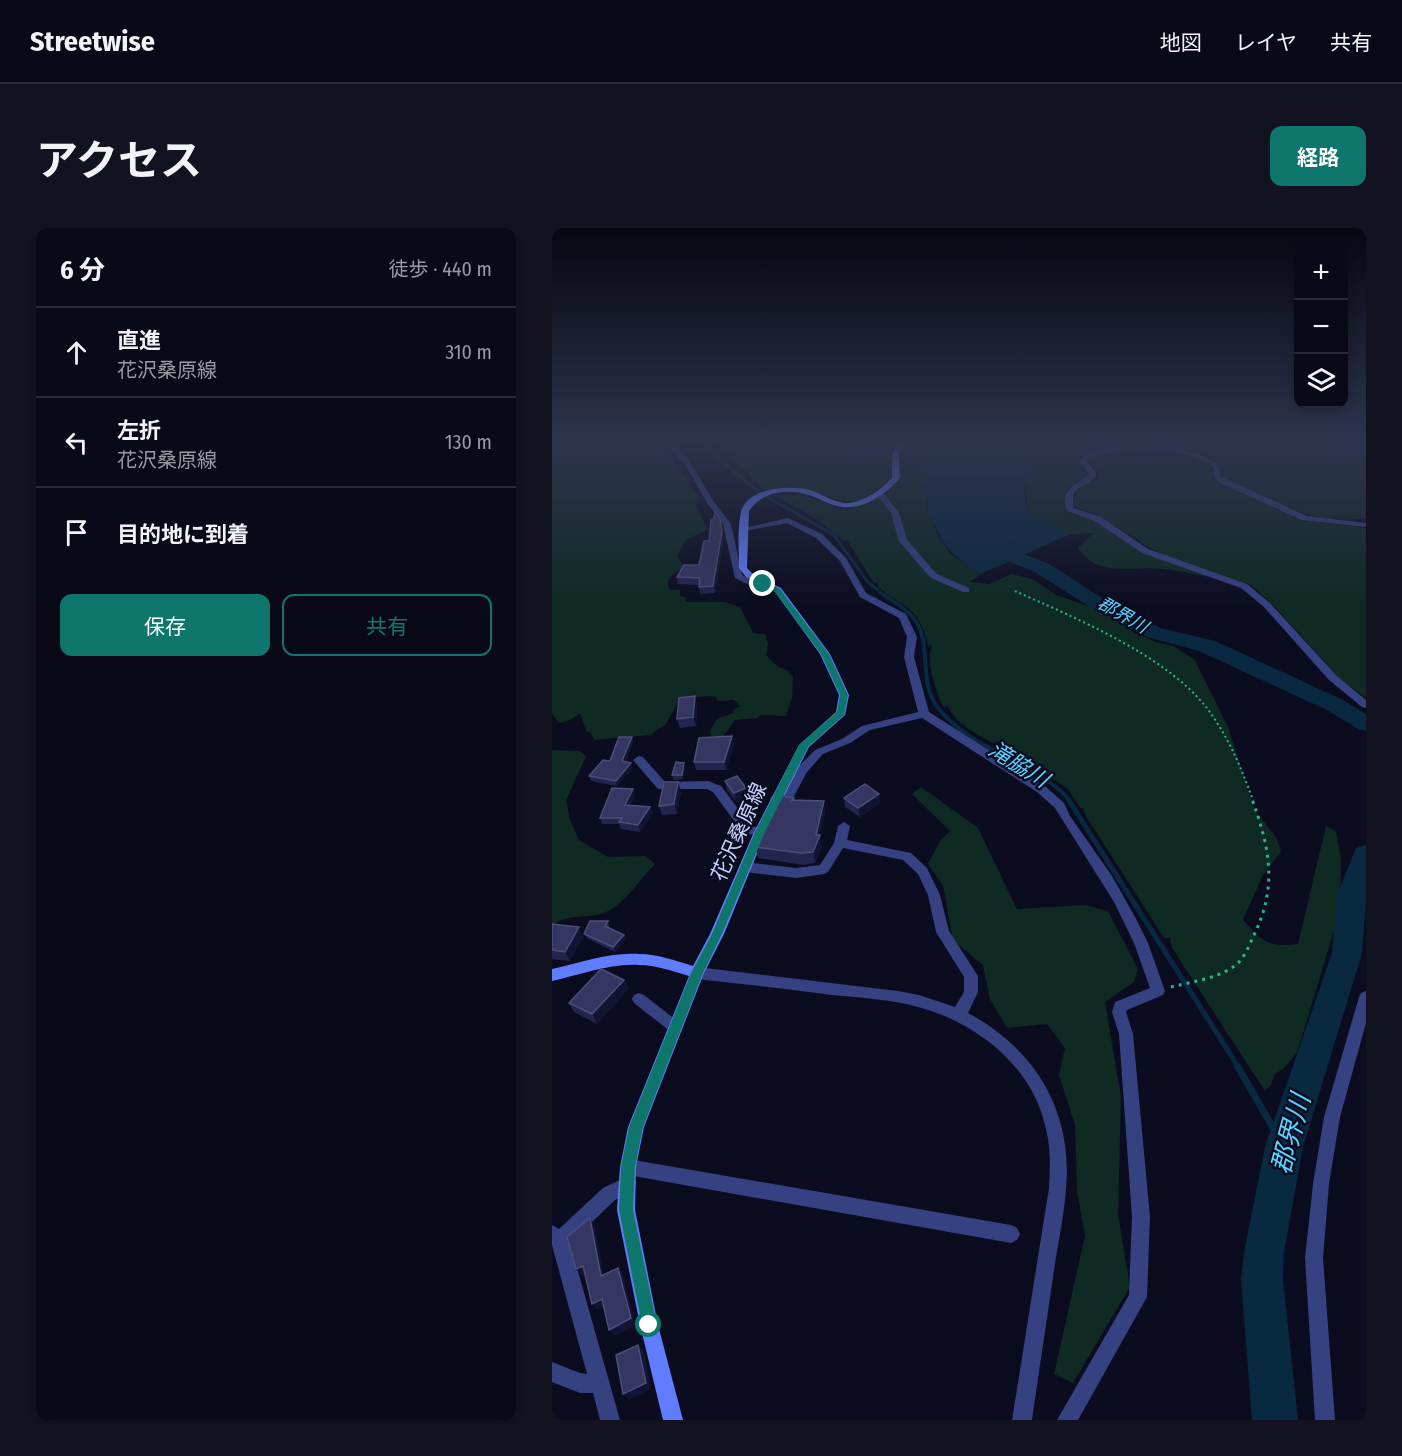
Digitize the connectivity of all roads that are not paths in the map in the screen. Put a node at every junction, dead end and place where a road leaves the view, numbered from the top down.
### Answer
1 (707, 497) edge
2 (762, 497) edge
3 (820, 497) edge
4 (874, 497) edge
5 (882, 497) edge
6 (1070, 497) edge
7 (1258, 497) edge
8 (1366, 525) edge
9 (744, 529) junction
10 (763, 584) junction
11 (966, 590) dead end
12 (1366, 705) edge
13 (924, 714) junction
14 (639, 760) dead end
15 (776, 799) junction
16 (844, 826) dead end
17 (760, 832) junction
18 (840, 843) junction
19 (745, 867) junction
20 (697, 973) junction
21 (552, 975) edge
22 (1366, 997) edge
23 (639, 999) dead end
24 (959, 1015) junction
25 (676, 1028) junction
26 (628, 1175) junction
27 (1011, 1234) dead end
28 (556, 1237) edge
29 (552, 1372) edge
30 (600, 1384) junction
31 (610, 1420) edge
32 (673, 1420) edge
33 (1022, 1420) edge
34 (1066, 1420) edge
35 (1325, 1420) edge

1 - 10 street
2 - 9 main road, 花沢桑原線
3 - 4 main road, 花沢桑原線
5 - 11 street
6 - 12 street
7 - 8 street
9 - 10 main road, 花沢桑原線
9 - 13 street
10 - 15 main road, 花沢桑原線
13 - 15 street
13 - 34 street
14 - 17 street
15 - 17 main road, 花沢桑原線
16 - 18 street
17 - 19 main road, 花沢桑原線
18 - 19 street
18 - 24 street
19 - 20 main road, 花沢桑原線
20 - 21 main road
20 - 24 street
20 - 25 main road, 花沢桑原線
22 - 35 street
23 - 25 street
24 - 33 street
25 - 26 main road, 花沢桑原線
26 - 27 street
26 - 28 street
26 - 32 main road, 花沢桑原線
28 - 30 street
29 - 30 street
30 - 31 street

